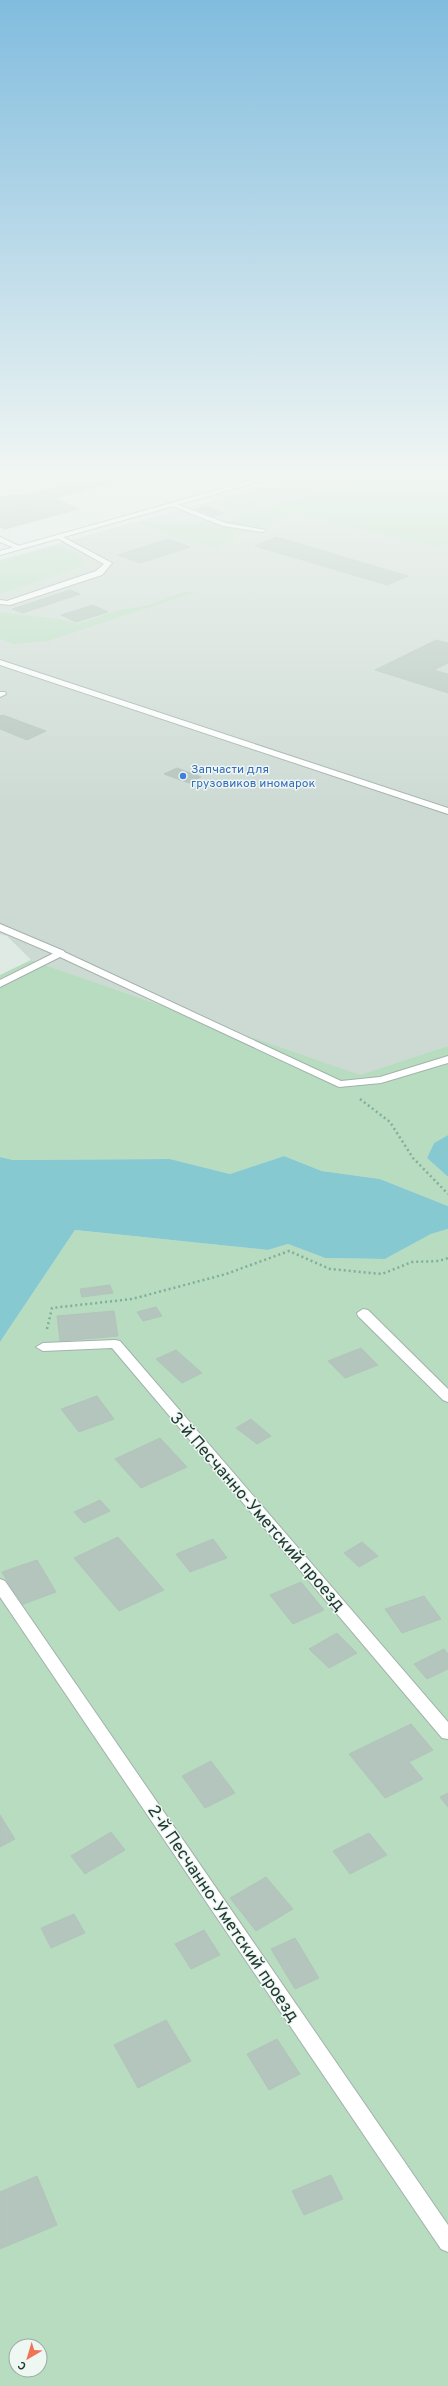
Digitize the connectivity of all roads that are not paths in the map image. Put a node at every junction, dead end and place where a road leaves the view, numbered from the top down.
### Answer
1 (67, 583) edge
2 (0, 602) edge
3 (0, 662) edge
4 (448, 811) edge
5 (0, 927) edge
6 (60, 954) junction
7 (0, 984) edge
8 (448, 1059) edge
9 (363, 1313) dead end
10 (43, 1347) road end
11 (448, 1397) edge
12 (0, 1585) edge
13 (448, 1733) edge
14 (448, 2242) edge

1 - 2 street
3 - 4 street
5 - 6 street
6 - 7 street
6 - 8 street
9 - 11 street
10 - 13 street, 3-й Песчанно-Уметский проезд
12 - 14 street, 2-й Песчанно-Уметский проезд

